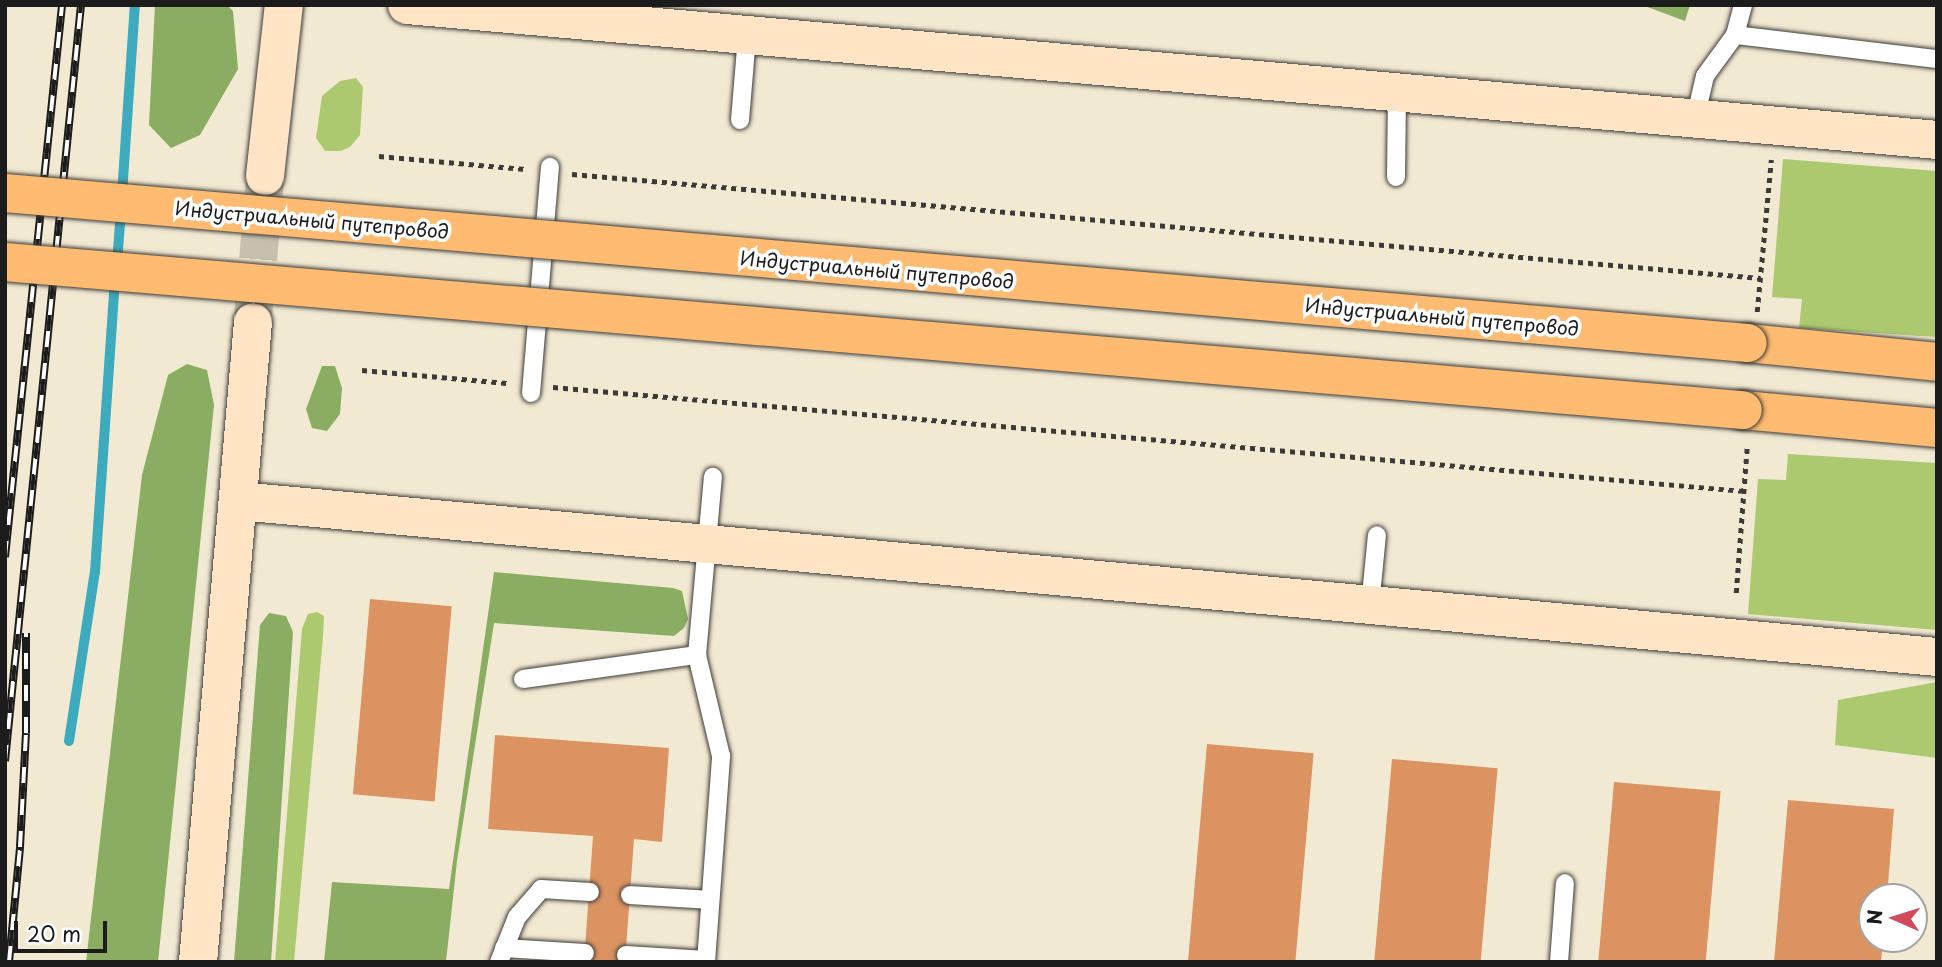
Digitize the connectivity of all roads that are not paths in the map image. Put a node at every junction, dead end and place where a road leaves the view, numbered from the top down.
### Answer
1 (284, 5) edge
2 (407, 5) edge
3 (1743, 5) edge
4 (1735, 35) junction
5 (747, 36) junction
6 (1937, 58) edge
7 (1397, 93) junction
8 (1695, 119) junction
9 (740, 120) dead end
10 (1937, 140) edge
11 (550, 169) road end
12 (265, 176) tunnel mouth
13 (1396, 177) dead end
14 (5, 194) edge
15 (5, 262) edge
16 (253, 322) tunnel mouth
17 (1937, 362) edge
18 (531, 389) road end
19 (1937, 428) edge
20 (713, 477) dead end
21 (239, 501) junction
22 (1377, 535) dead end
23 (707, 545) junction
24 (1370, 606) junction
25 (697, 655) junction
26 (1931, 655) edge
27 (523, 679) dead end
28 (1565, 883) dead end
29 (590, 892) dead end
30 (630, 895) dead end
31 (710, 900) junction
32 (585, 953) dead end
33 (501, 955) edge
34 (626, 955) dead end
35 (706, 961) edge
36 (198, 962) edge
37 (1559, 962) edge

1 - 12 street
2 - 5 street
3 - 4 lane
4 - 6 lane
4 - 8 lane
5 - 7 street
5 - 9 lane
7 - 8 street
7 - 13 lane
8 - 10 street
11 - 18 lane
14 - 17 main road, Индустриальный путепровод, bridge
15 - 19 main road, bridge
16 - 21 street
20 - 23 lane
21 - 23 street
21 - 36 street
22 - 24 lane
23 - 24 street
23 - 25 lane
24 - 26 street
25 - 27 lane
25 - 31 lane
28 - 37 lane
29 - 33 lane
30 - 31 lane
31 - 35 lane
32 - 33 lane
34 - 35 lane

